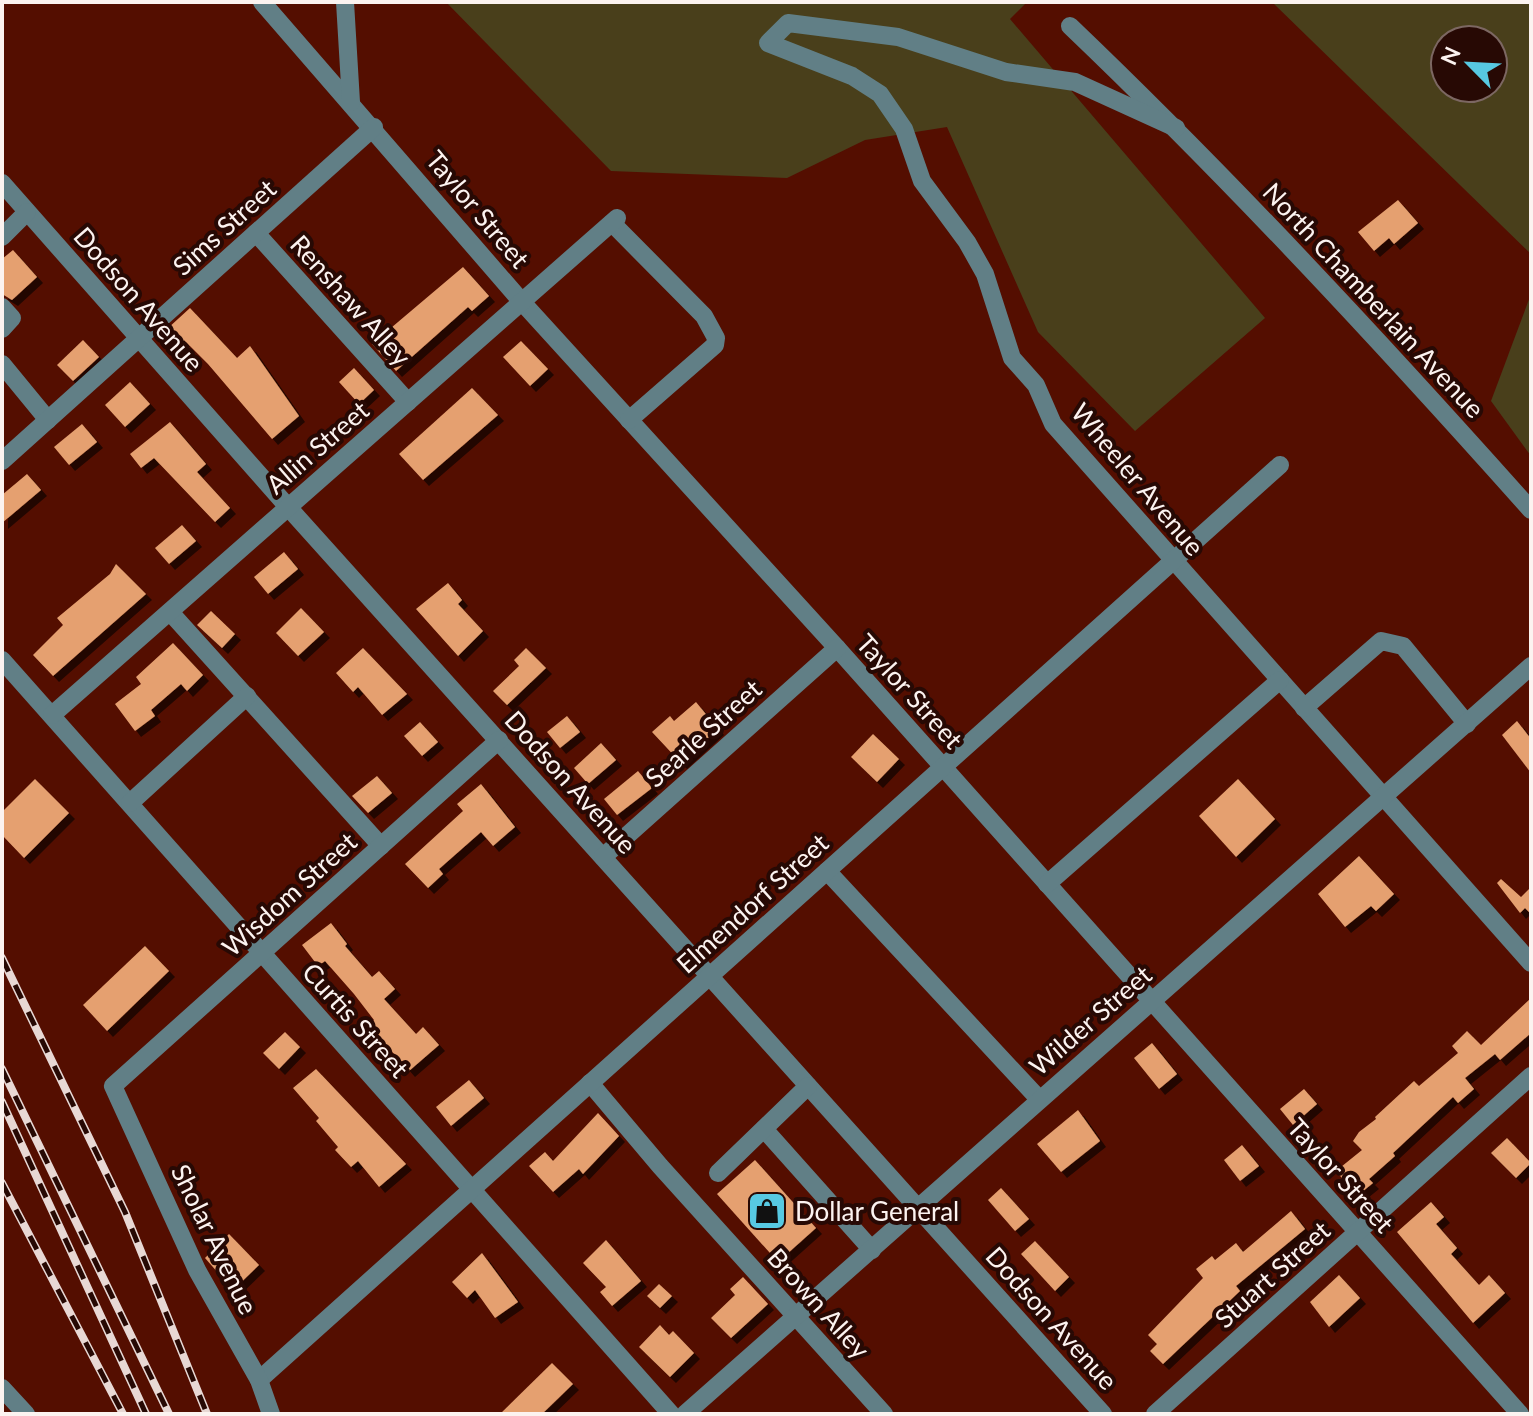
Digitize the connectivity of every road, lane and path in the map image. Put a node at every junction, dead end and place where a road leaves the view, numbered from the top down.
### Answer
1 (262, 2) edge
2 (345, 2) edge
3 (788, 23) joint
4 (1070, 26) dead end
5 (351, 102) junction
6 (374, 127) junction
7 (1176, 128) junction
8 (2, 183) edge
9 (27, 212) junction
10 (256, 233) junction
11 (2, 237) edge
12 (522, 302) junction
13 (2, 307) edge
14 (2, 329) edge
15 (140, 338) junction
16 (2, 364) edge
17 (408, 402) junction
18 (48, 420) junction
19 (629, 420) junction
20 (2, 461) edge
21 (1280, 465) dead end
22 (288, 507) junction
23 (1531, 510) edge
24 (1173, 561) junction
25 (170, 612) junction
26 (837, 648) junction
27 (2, 660) edge
28 (1531, 666) edge
29 (1280, 680) junction
30 (247, 696) junction
31 (1304, 708) junction
32 (52, 715) junction
33 (1467, 724) junction
34 (499, 740) junction
35 (943, 766) junction
36 (1384, 798) junction
37 (130, 803) junction
38 (381, 846) junction
39 (603, 857) junction
40 (827, 871) junction
41 (1047, 884) junction
42 (261, 953) junction
43 (1531, 963) edge
44 (709, 977) junction
45 (1151, 1001) junction
46 (1531, 1076) edge
47 (590, 1083) junction
48 (113, 1086) joint
49 (808, 1086) junction
50 (1039, 1099) junction
51 (764, 1129) junction
52 (718, 1173) dead end
53 (472, 1189) junction
54 (918, 1208) junction
55 (1358, 1232) junction
56 (872, 1250) junction
57 (797, 1317) junction
58 (259, 1380) junction
59 (2, 1388) edge
60 (26, 1414) edge
61 (271, 1414) edge
62 (671, 1414) edge
63 (685, 1414) edge
64 (884, 1414) edge
65 (1103, 1414) edge
66 (1155, 1414) edge
67 (1520, 1414) edge

1 - 5 street, Taylor Street
2 - 5 street
3 - 7 street, North Chamberlain Avenue
3 - 24 street, Wheeler Avenue
4 - 7 street, North Chamberlain Avenue
5 - 6 street, Taylor Street
6 - 10 street, Sims Street
6 - 12 street, Taylor Street
7 - 23 street, North Chamberlain Avenue
8 - 9 street, Dodson Avenue
9 - 11 street
9 - 15 street, Dodson Avenue
10 - 15 street, Sims Street
10 - 17 street, Renshaw Alley
12 - 17 street, Allin Street
12 - 19 street, Taylor Street
12 - 19 street, Allin Street
13 - 14 street
15 - 18 street, Sims Street
15 - 22 street, Dodson Avenue
16 - 18 street
17 - 22 street, Allin Street
18 - 20 street, Sims Street
19 - 26 street, Taylor Street
21 - 24 street, Elmendorf Street
22 - 25 street, Allin Street
22 - 34 street, Dodson Avenue
24 - 29 street, Wheeler Avenue
24 - 35 street, Elmendorf Street
25 - 30 street
25 - 32 street, Allin Street
26 - 35 street, Taylor Street
26 - 39 street, Searle Street
27 - 32 street, Curtis Street
28 - 33 street, Wilder Street
29 - 31 street, Wheeler Avenue
29 - 41 street
30 - 37 street
30 - 38 street
31 - 33 street
31 - 36 street, Wheeler Avenue
32 - 37 street, Curtis Street
33 - 36 street, Wilder Street
34 - 38 street, Wisdom Street
34 - 39 street, Dodson Avenue
35 - 40 street, Elmendorf Street
35 - 41 street, Taylor Street
36 - 43 street, Wheeler Avenue
36 - 45 street, Wilder Street
37 - 42 street, Curtis Street
38 - 42 street, Wisdom Street
39 - 44 street, Dodson Avenue
40 - 44 street, Elmendorf Street
40 - 50 street
41 - 45 street, Taylor Street
42 - 48 street, Wisdom Street
42 - 53 street, Curtis Street
44 - 47 street, Elmendorf Street
44 - 49 street, Dodson Avenue
45 - 50 street, Wilder Street
45 - 55 street, Taylor Street
46 - 55 street, Stuart Street
47 - 53 street, Elmendorf Street
47 - 57 street, Brown Alley
48 - 58 street, Sholar Avenue
49 - 51 street
49 - 54 street, Dodson Avenue
50 - 54 street, Wilder Street
51 - 52 street
51 - 56 street
53 - 58 street, Elmendorf Street
53 - 62 street, Curtis Street
54 - 56 street, Wilder Street
54 - 65 street, Dodson Avenue
55 - 66 street, Stuart Street
55 - 67 street, Taylor Street
56 - 57 street, Wilder Street
57 - 63 street, Wilder Street
57 - 64 street, Brown Alley
58 - 61 street, Sholar Avenue
59 - 60 street

